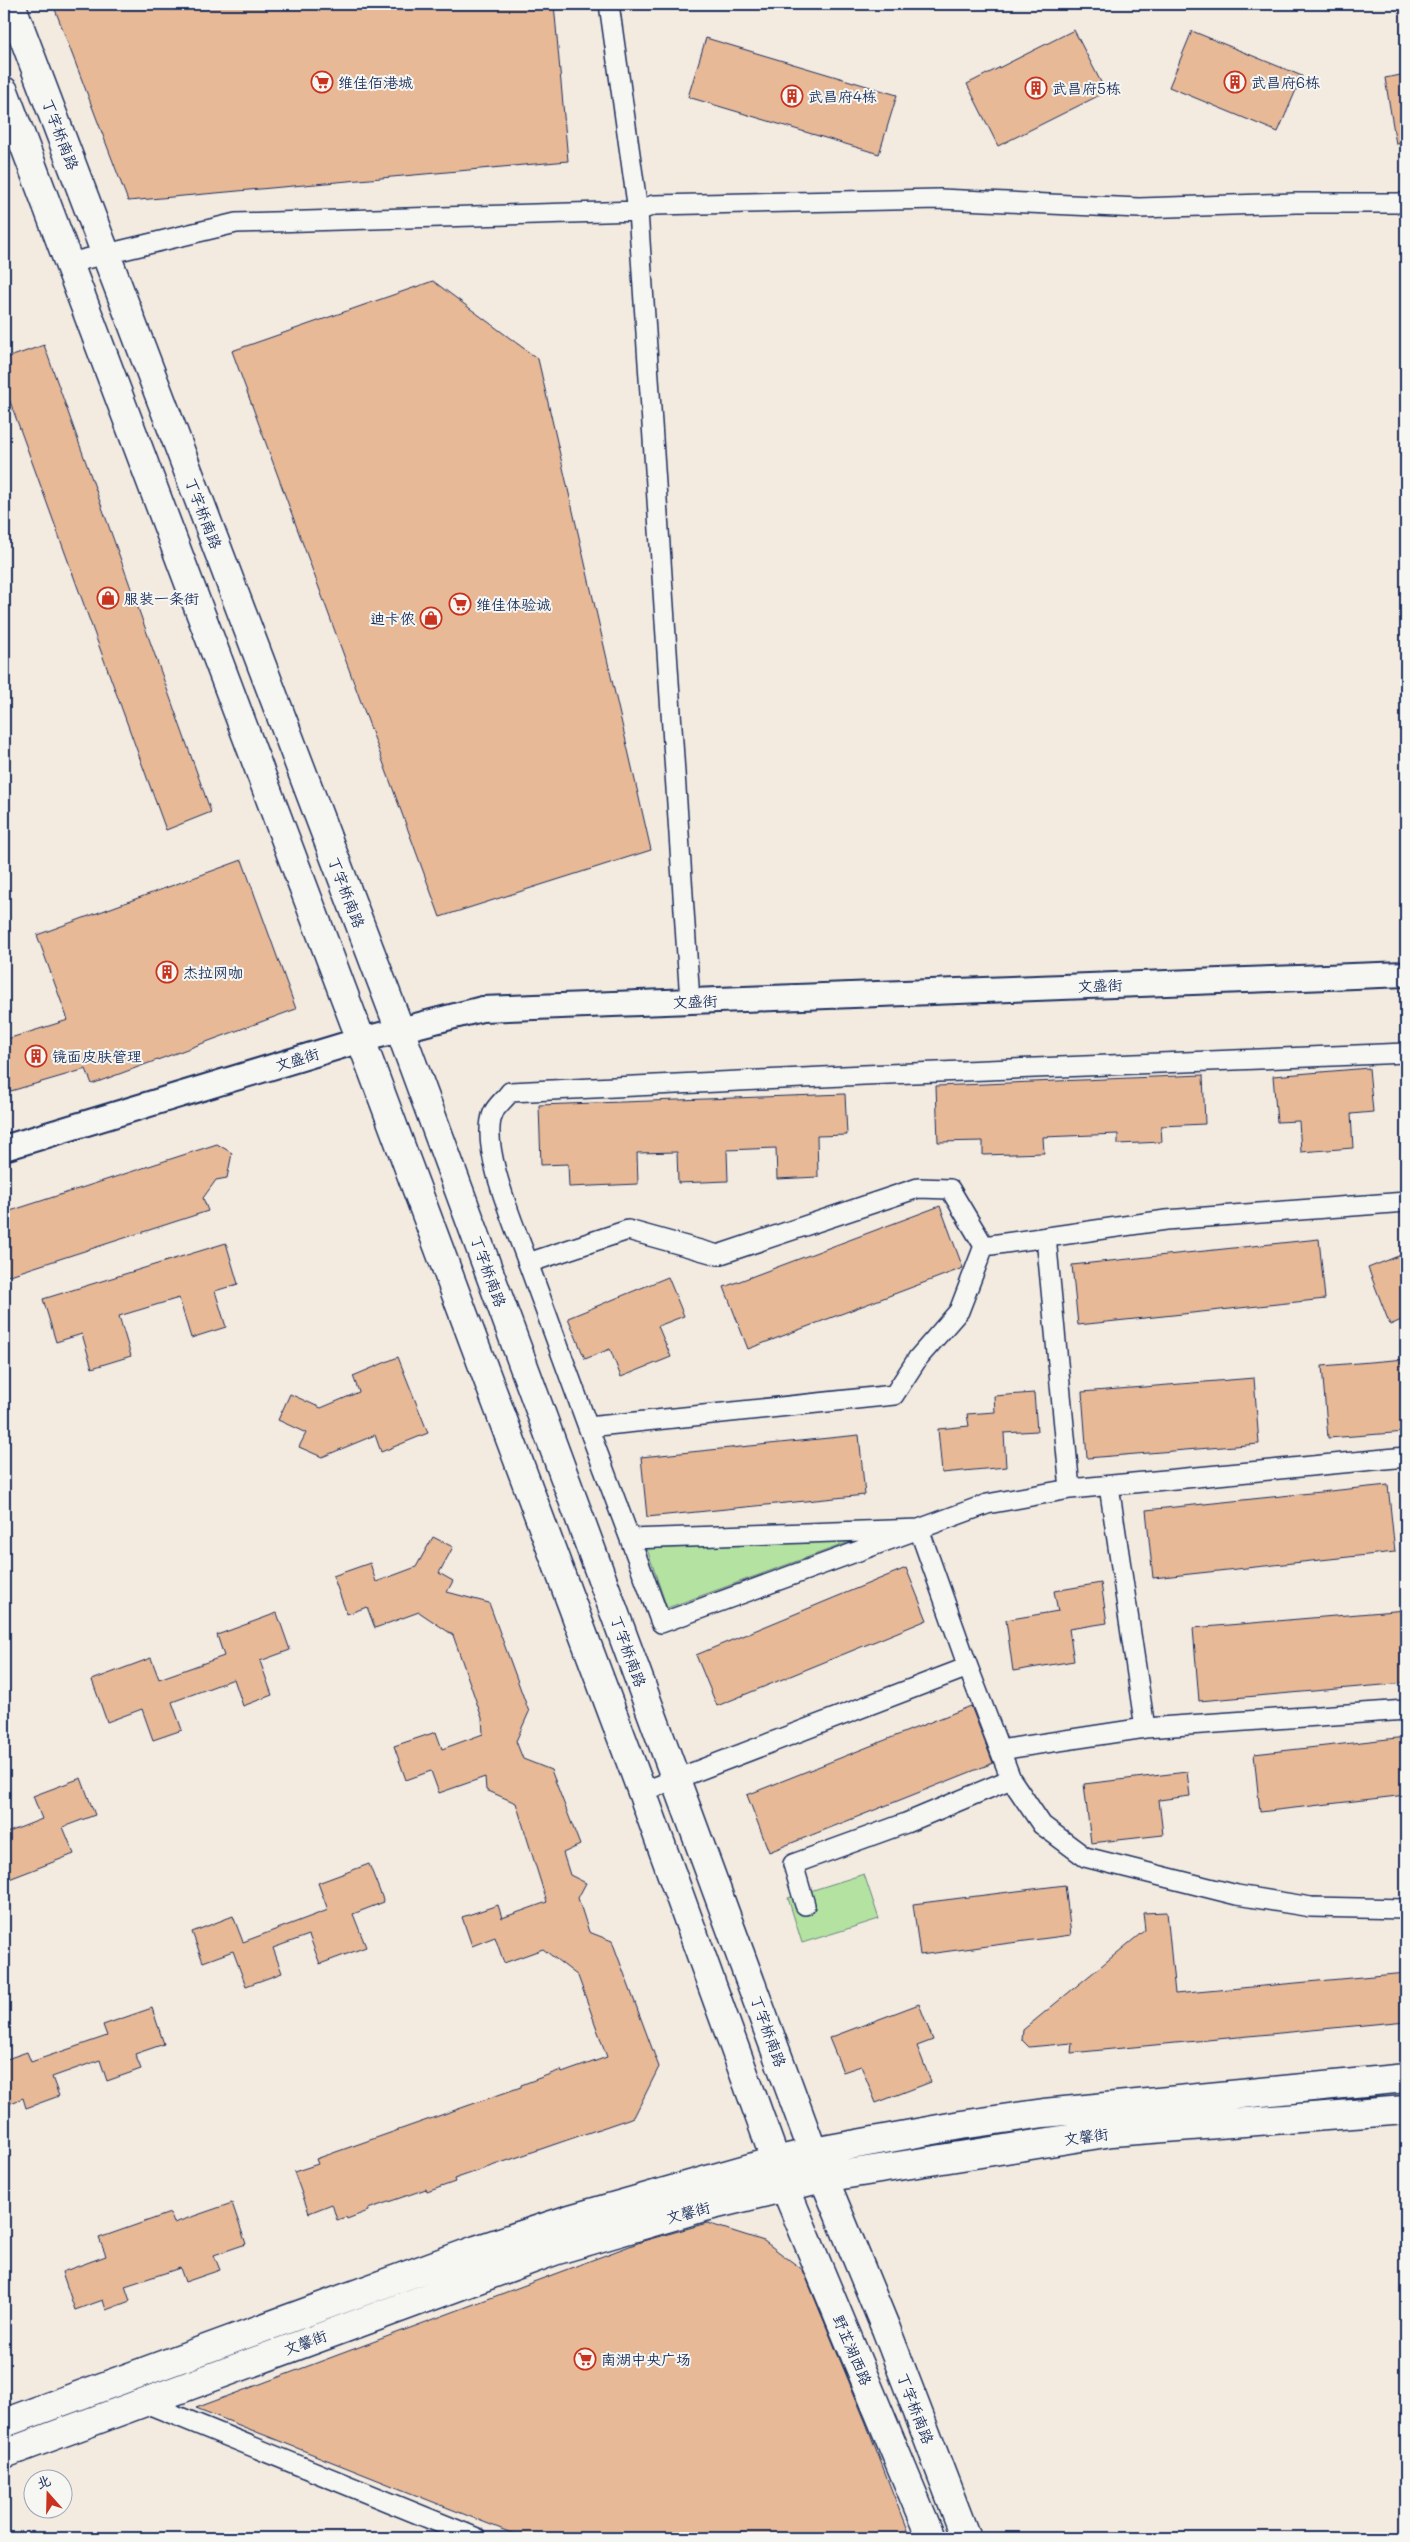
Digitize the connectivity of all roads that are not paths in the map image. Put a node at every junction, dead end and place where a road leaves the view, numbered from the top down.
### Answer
1 (11, 4) edge
2 (609, 4) edge
3 (4, 91) edge
4 (1406, 203) edge
5 (638, 211) junction
6 (107, 254) junction
7 (69, 263) junction
8 (1406, 974) edge
9 (690, 1001) junction
10 (400, 1030) junction
11 (361, 1040) junction
12 (1406, 1053) edge
13 (4, 1148) edge
14 (1406, 1202) edge
15 (1046, 1238) junction
16 (984, 1246) junction
17 (528, 1263) junction
18 (588, 1428) junction
19 (1406, 1457) edge
20 (1109, 1486) junction
21 (1070, 1490) junction
22 (919, 1529) junction
23 (630, 1539) junction
24 (968, 1667) junction
25 (1406, 1710) edge
26 (1146, 1728) junction
27 (1000, 1750) junction
28 (676, 1779) junction
29 (1011, 1779) junction
30 (642, 1792) junction
31 (805, 1905) dead end
32 (1406, 1909) edge
33 (1406, 2078) edge
34 (1406, 2110) edge
35 (813, 2152) junction
36 (775, 2161) junction
37 (823, 2178) junction
38 (785, 2187) junction
39 (143, 2402) junction
40 (4, 2423) edge
41 (4, 2454) edge
42 (477, 2538) edge
43 (931, 2538) edge
44 (966, 2538) edge

1 - 6 main road, 丁字桥南路
2 - 5 street
3 - 7 main road
4 - 5 street
5 - 6 street
5 - 9 street
6 - 7 street
6 - 10 main road, 丁字桥南路
7 - 11 main road
8 - 9 street, 文盛街
9 - 10 street, 文盛街
10 - 11 street, 文盛街
10 - 28 main road, 丁字桥南路
11 - 13 street, 文盛街
11 - 30 main road
12 - 17 street
14 - 15 street
15 - 16 street
15 - 21 street
16 - 17 street
16 - 18 street
17 - 18 street
18 - 23 street
19 - 20 street
20 - 21 street
20 - 26 street
21 - 22 street
22 - 23 street
22 - 23 street
22 - 24 street
24 - 27 street
24 - 28 street
25 - 26 street
26 - 27 street
27 - 29 street
28 - 30 street
28 - 35 main road, 丁字桥南路
29 - 31 street
29 - 32 street
30 - 36 main road
33 - 35 main road, 文馨街
34 - 37 main road, 文馨街
35 - 36 main road, 文馨街
35 - 37 main road, 丁字桥南路
36 - 38 main road, 野芷湖西路
36 - 40 main road, 文馨街
37 - 38 main road, 文馨街
37 - 44 main road, 丁字桥南路
38 - 39 main road, 文馨街
38 - 43 main road, 野芷湖西路
39 - 41 main road, 文馨街
39 - 42 street

